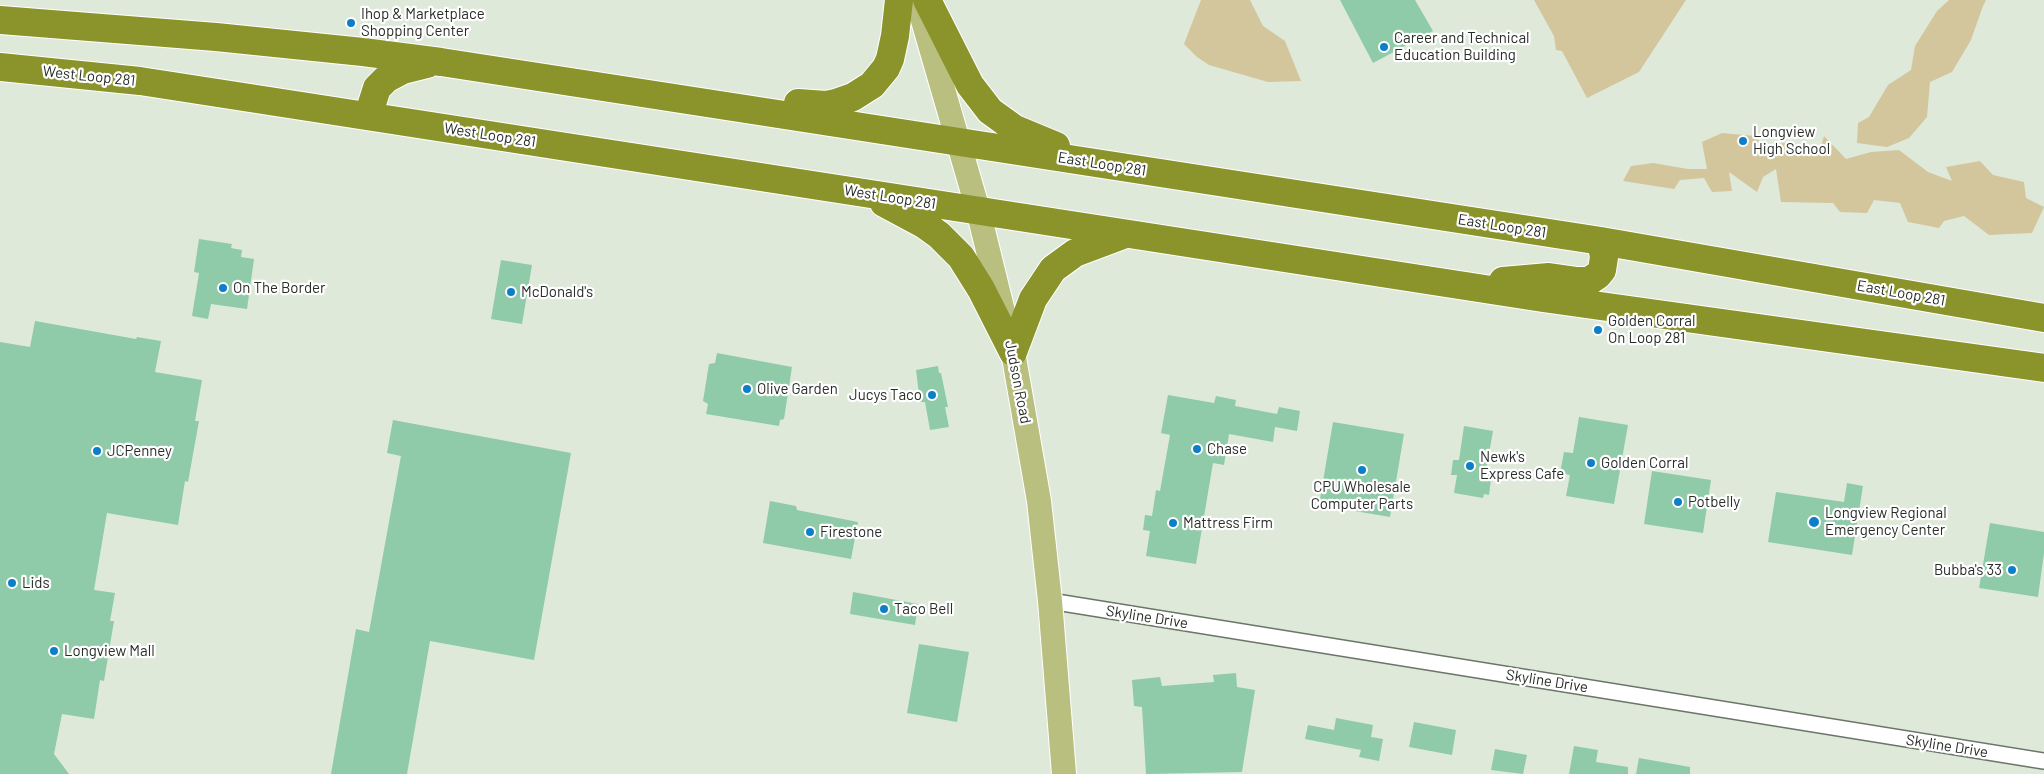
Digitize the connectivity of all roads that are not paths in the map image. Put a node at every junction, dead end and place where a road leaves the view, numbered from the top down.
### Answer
1 (899, 0) edge
2 (918, 0) edge
3 (927, 0) edge
4 (0, 20) edge
5 (441, 62) junction
6 (0, 67) edge
7 (714, 105) junction
8 (368, 116) junction
9 (958, 142) junction
10 (1107, 164) junction
11 (857, 192) junction
12 (978, 210) junction
13 (1126, 234) junction
14 (1601, 241) junction
15 (1464, 286) junction
16 (2044, 318) edge
17 (1013, 352) junction
18 (2044, 368) edge
19 (1050, 601) junction
20 (2044, 761) edge
21 (1064, 774) edge

1 - 7 highway
2 - 9 main road, Judson Road
3 - 10 highway
4 - 5 highway
5 - 7 highway
5 - 8 highway
6 - 8 highway, West Loop 281
7 - 9 highway
8 - 11 highway, West Loop 281
9 - 10 highway, East Loop 281
9 - 12 main road, Judson Road
10 - 14 highway, East Loop 281
11 - 12 highway, West Loop 281
11 - 17 highway
12 - 13 highway
12 - 17 main road, Judson Road
13 - 15 highway
13 - 17 highway
14 - 15 highway
14 - 16 highway, East Loop 281
15 - 18 highway
17 - 19 main road, Judson Road
19 - 20 street, Skyline Drive
19 - 21 main road, Judson Road

